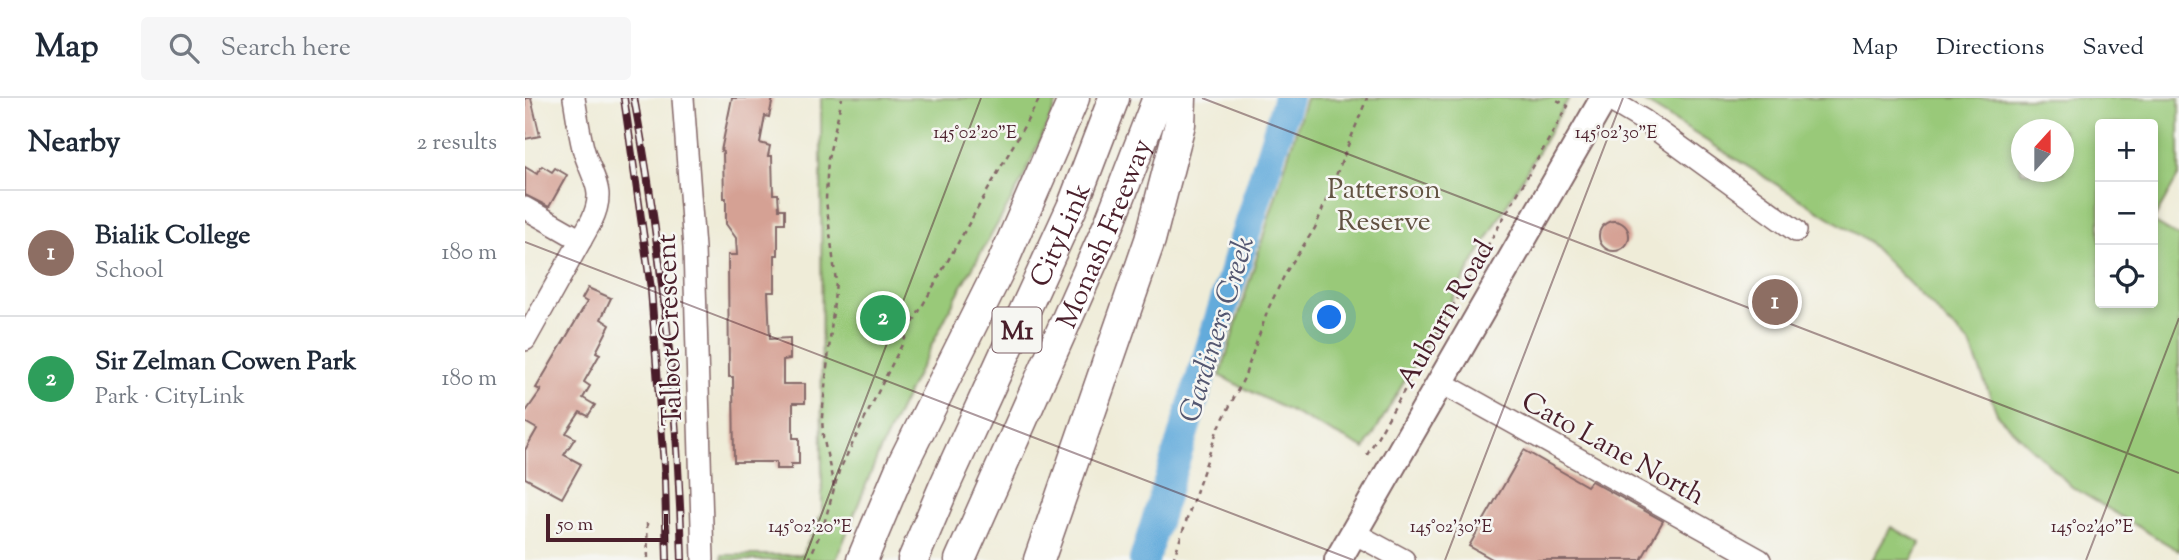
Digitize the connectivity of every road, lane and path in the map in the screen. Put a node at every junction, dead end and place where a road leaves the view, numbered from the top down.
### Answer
1 (574, 98) edge
2 (683, 98) edge
3 (842, 98) edge
4 (1040, 98) edge
5 (1074, 98) edge
6 (1114, 98) edge
7 (1158, 98) edge
8 (1181, 98) edge
9 (1367, 98) edge
10 (1553, 98) edge
11 (1605, 98) edge
12 (525, 208) edge
13 (1796, 231) dead end
14 (581, 240) junction
15 (525, 340) edge
16 (1440, 382) junction
17 (1367, 455) dead end
18 (834, 487) junction
19 (647, 523) dead end
20 (1354, 533) junction
21 (648, 560) edge
22 (703, 560) edge
23 (809, 560) edge
24 (862, 560) edge
25 (913, 560) edge
26 (960, 560) edge
27 (1039, 560) edge
28 (1173, 560) edge
29 (1338, 560) edge
30 (1404, 560) edge
31 (1760, 560) edge

1 - 14 street
2 - 22 street, Talbot Crescent
3 - 18 path
4 - 18 path
5 - 24 highway
6 - 25 highway, CityLink / M1
7 - 26 highway, Monash Freeway / M1
8 - 27 highway
9 - 28 path
10 - 17 path
11 - 13 street
11 - 16 main road, Auburn Road
12 - 14 street
14 - 15 street
16 - 20 main road, Auburn Road
16 - 31 street, Cato Lane North
18 - 23 path
19 - 21 path
20 - 29 main road, Auburn Road
20 - 30 street

